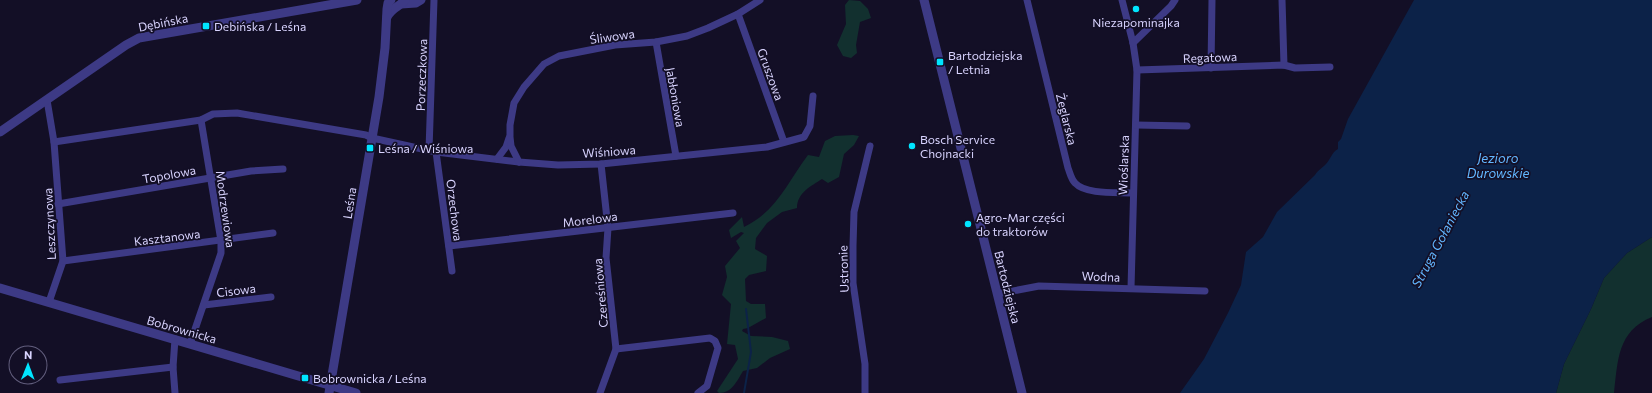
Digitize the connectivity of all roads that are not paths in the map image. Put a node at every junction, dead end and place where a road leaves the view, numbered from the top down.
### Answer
1 (357, 0) edge
2 (421, 0) edge
3 (434, 0) edge
4 (760, 0) edge
5 (924, 0) edge
6 (1027, 0) edge
7 (1122, 0) edge
8 (1176, 0) edge
9 (1212, 0) edge
10 (1282, 0) edge
11 (397, 2) edge
12 (738, 14) junction
13 (656, 42) junction
14 (1133, 43) junction
15 (1284, 66) junction
16 (1330, 67) dead end
17 (1211, 68) junction
18 (1137, 70) junction
19 (814, 96) dead end
20 (47, 100) junction
21 (202, 120) junction
22 (1136, 125) junction
23 (1187, 126) dead end
24 (0, 132) edge
25 (510, 137) junction
26 (372, 138) junction
27 (54, 142) junction
28 (784, 142) junction
29 (870, 146) dead end
30 (429, 150) junction
31 (436, 152) junction
32 (676, 156) junction
33 (497, 159) junction
34 (519, 162) junction
35 (601, 164) junction
36 (283, 169) dead end
37 (211, 178) junction
38 (1133, 192) junction
39 (58, 204) junction
40 (733, 213) dead end
41 (608, 228) junction
42 (273, 234) dead end
43 (221, 241) junction
44 (449, 246) junction
45 (63, 261) junction
46 (452, 271) dead end
47 (0, 288) edge
48 (1131, 288) junction
49 (1205, 291) dead end
50 (997, 294) junction
51 (271, 298) dead end
52 (49, 302) junction
53 (204, 305) junction
54 (175, 339) junction
55 (190, 344) junction
56 (616, 349) junction
57 (173, 367) junction
58 (60, 380) dead end
59 (330, 389) edge
60 (174, 393) edge
61 (356, 393) edge
62 (600, 393) edge
63 (698, 393) edge
64 (865, 393) edge
65 (1022, 393) edge

1 - 20 street, Dębińska
2 - 11 street
3 - 30 street, Porzeczkowa
4 - 12 street, Śliwowa
5 - 50 street, Bartodziejska
6 - 38 street, Żeglarska
7 - 14 street, Wioślarska
8 - 14 street
9 - 17 street
10 - 15 street
11 - 26 street, Leśna
12 - 13 street, Śliwowa
12 - 28 street, Gruszowa
13 - 25 street, Śliwowa
13 - 32 street, Jabłoniowa
14 - 18 street, Wioślarska
15 - 16 street, Regatowa
15 - 17 street, Regatowa
17 - 18 street, Regatowa
18 - 22 street, Wioślarska
19 - 28 street, Wiśniowa
20 - 24 street, Dębińska
20 - 27 street, Leszczynowa
21 - 26 street, Wiśniowa
21 - 27 street
21 - 37 street, Modrzewiowa
22 - 23 street
22 - 38 street, Wioślarska
25 - 33 street, Śliwowa
25 - 34 street, Śliwowa
26 - 30 street, Wiśniowa
26 - 59 street, Leśna
27 - 39 street, Leszczynowa
28 - 32 street, Wiśniowa
29 - 64 street, Ustronie
30 - 31 street, Wiśniowa
31 - 33 street, Wiśniowa
31 - 44 street, Orzechowa
32 - 35 street, Wiśniowa
33 - 34 street, Wiśniowa
34 - 35 street, Wiśniowa
35 - 41 street, Czereśniowa
36 - 37 street, Topolowa
37 - 39 street, Topolowa
37 - 43 street, Modrzewiowa
38 - 48 street, Wioślarska
39 - 45 street, Leszczynowa
40 - 41 street, Morelowa
41 - 44 street, Morelowa
41 - 56 street, Czereśniowa
42 - 43 street, Kasztanowa
43 - 45 street, Kasztanowa
43 - 53 street, Modrzewiowa
44 - 46 street, Orzechowa
45 - 52 street, Leszczynowa
47 - 52 street, Bobrownicka
48 - 49 street, Wodna
48 - 50 street, Wodna
50 - 65 street, Bartodziejska
51 - 53 street, Cisowa
52 - 54 street, Bobrownicka
53 - 55 street, Modrzewiowa
54 - 55 street, Bobrownicka
54 - 57 street
55 - 59 street, Bobrownicka
56 - 62 street, Czereśniowa
56 - 63 street
57 - 58 street
57 - 60 street
59 - 61 street, Bobrownicka

